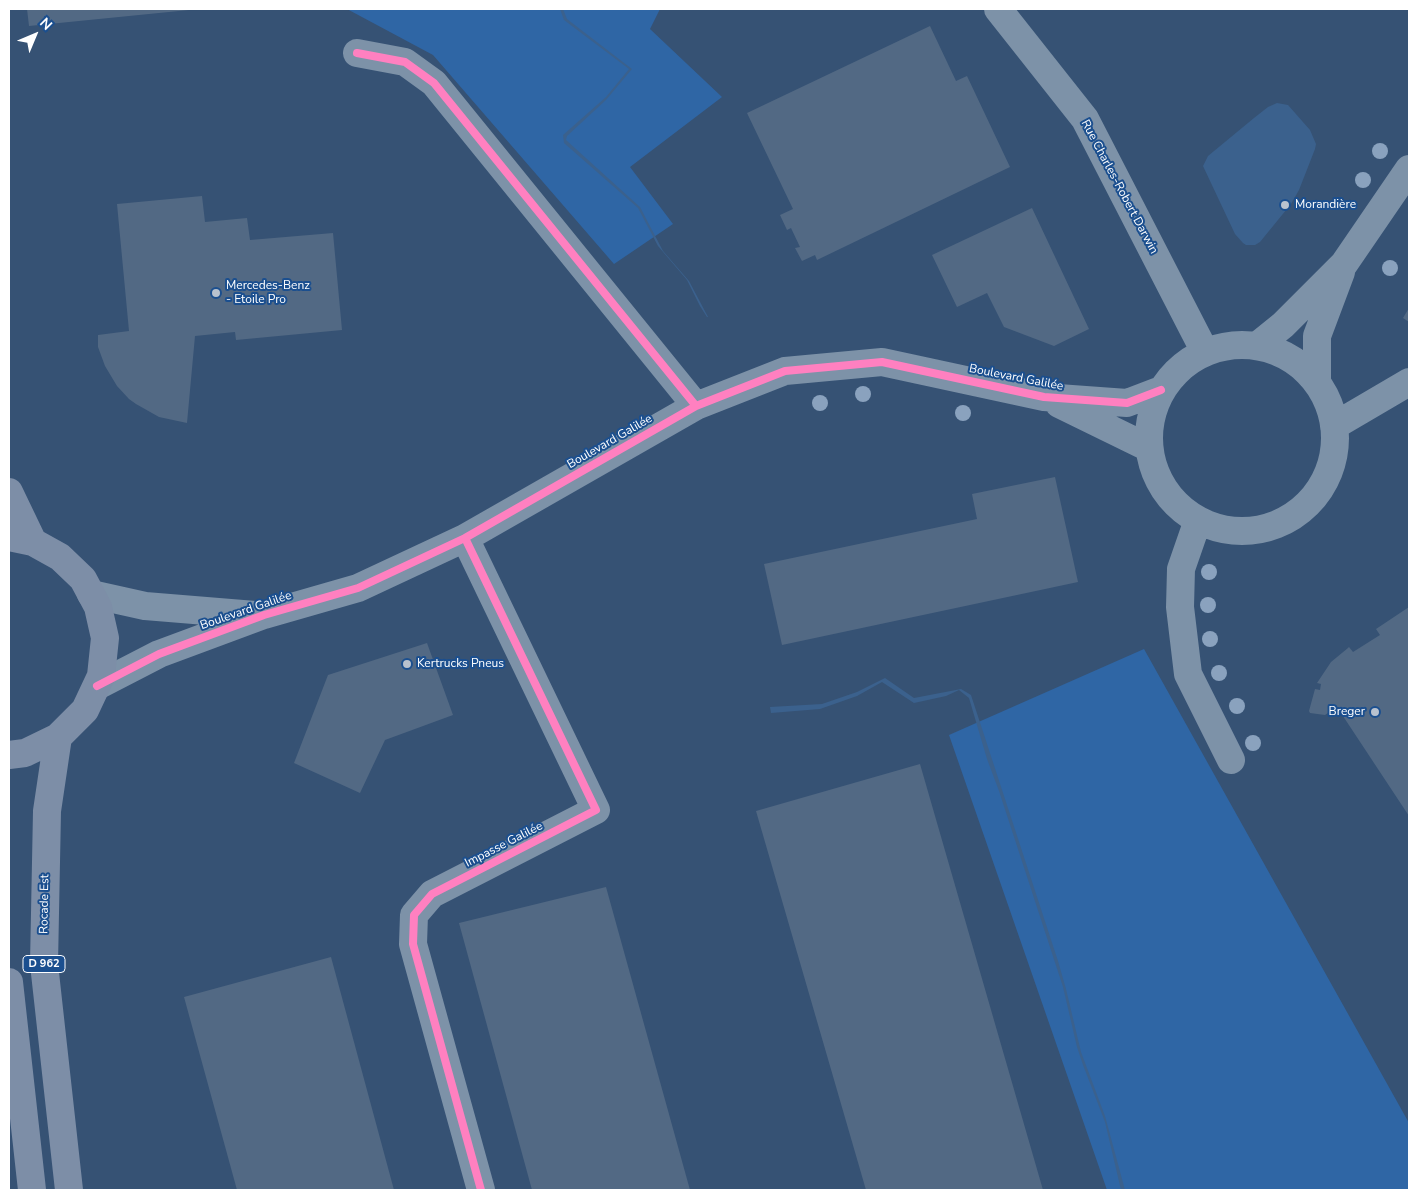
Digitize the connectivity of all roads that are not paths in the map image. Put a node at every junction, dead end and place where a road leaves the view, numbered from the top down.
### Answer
1 (998, 9) edge
2 (357, 53) dead end
3 (1409, 169) edge
4 (1344, 264) junction
5 (1257, 346) junction
6 (1205, 352) junction
7 (1409, 382) edge
8 (1318, 383) junction
9 (1162, 390) junction
10 (1044, 397) junction
11 (696, 406) junction
12 (1334, 426) junction
13 (1149, 448) junction
14 (9, 492) edge
15 (1198, 520) junction
16 (465, 538) junction
17 (21, 539) edge
18 (91, 594) junction
19 (264, 615) junction
20 (97, 686) junction
21 (58, 737) junction
22 (9, 755) edge
23 (1231, 760) dead end
24 (9, 982) edge
25 (32, 1190) edge
26 (69, 1190) edge
27 (481, 1190) edge

1 - 6 street, Rue Charles-Robert Darwin
2 - 11 street
3 - 4 street
4 - 5 street
4 - 8 street
5 - 6 street
5 - 8 street
6 - 9 street
7 - 12 street
8 - 12 street
9 - 10 street, Boulevard Galilée
9 - 13 street
10 - 11 street, Boulevard Galilée
10 - 13 street, Boulevard Galilée
11 - 16 street, Boulevard Galilée
12 - 15 street
13 - 15 street
14 - 17 main road
15 - 23 street
16 - 19 street, Boulevard Galilée
16 - 27 street, Impasse Galilée
17 - 18 main road
18 - 19 street, Boulevard Galilée
18 - 20 main road
19 - 20 street, Boulevard Galilée
20 - 21 main road
21 - 22 main road
21 - 26 main road, Rocade Est / D 962
24 - 25 main road, D 962

